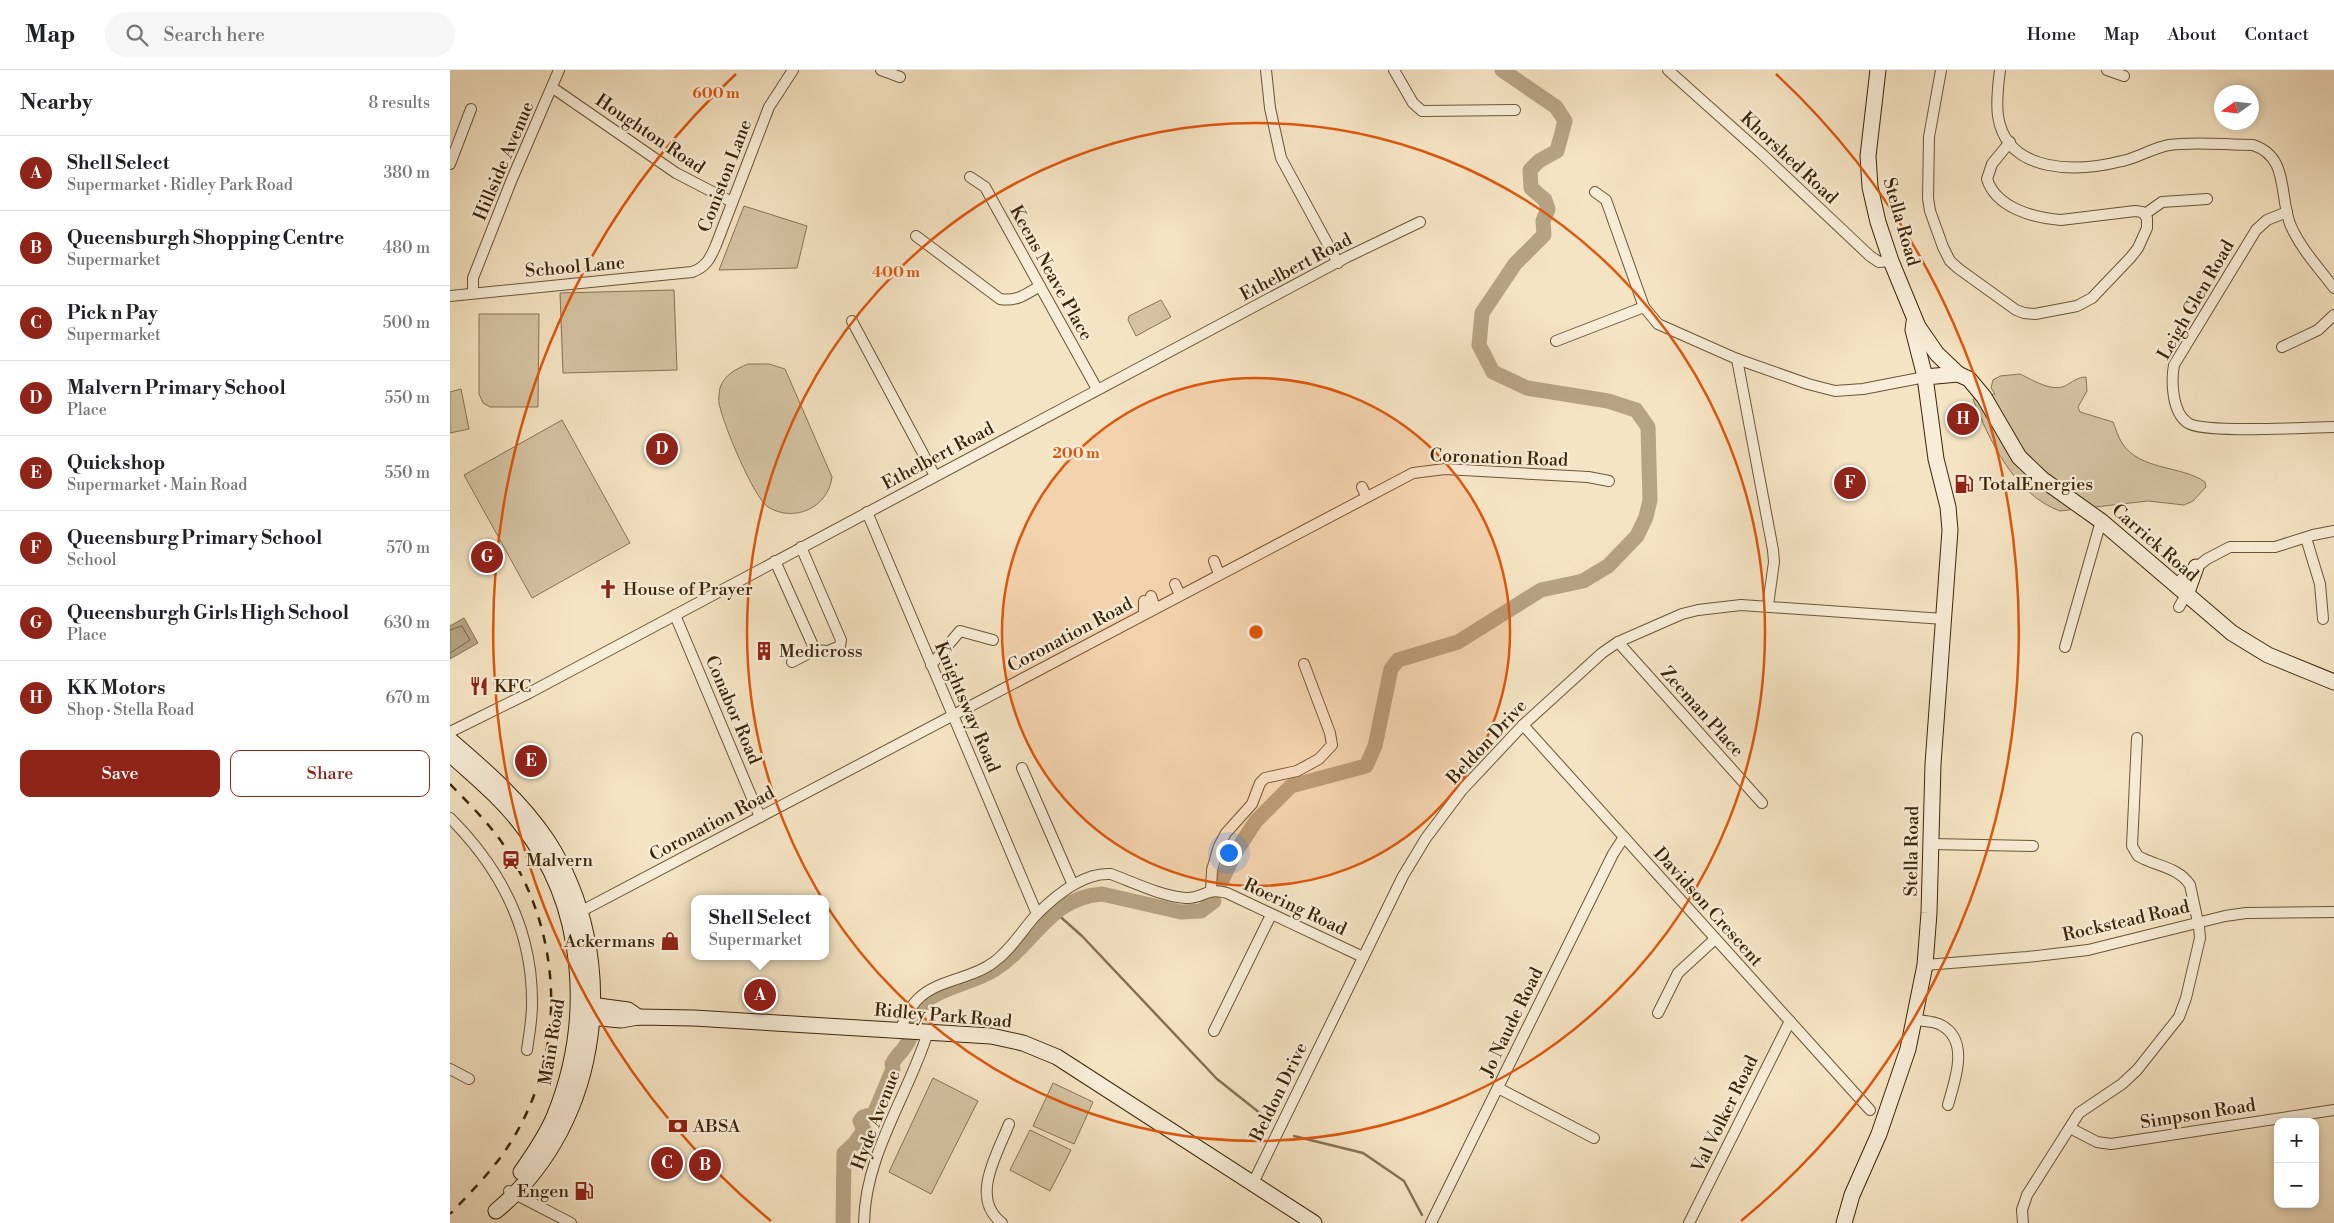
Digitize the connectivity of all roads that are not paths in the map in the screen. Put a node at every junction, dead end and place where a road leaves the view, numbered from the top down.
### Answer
1 (558, 70) edge
2 (793, 70) edge
3 (881, 70) edge
4 (1266, 70) edge
5 (1394, 70) edge
6 (1668, 70) edge
7 (1878, 70) edge
8 (1941, 70) edge
9 (2000, 70) edge
10 (2107, 70) edge
11 (2124, 76) dead end
12 (900, 77) dead end
13 (553, 88) junction
14 (472, 109) dead end
15 (1515, 110) dead end
16 (2010, 142) junction
17 (450, 164) edge
18 (970, 177) dead end
19 (1595, 192) dead end
20 (2207, 200) dead end
21 (732, 202) junction
22 (2287, 212) junction
23 (2145, 214) junction
24 (1420, 222) dead end
25 (916, 236) dead end
26 (1891, 261) junction
27 (1338, 263) junction
28 (702, 268) joint
29 (1040, 286) junction
30 (2334, 288) edge
31 (473, 293) junction
32 (450, 296) edge
33 (1644, 307) junction
34 (2334, 315) edge
35 (852, 321) dead end
36 (1916, 325) junction
37 (1556, 341) dead end
38 (2282, 347) dead end
39 (1737, 358) junction
40 (1958, 374) junction
41 (1929, 376) junction
42 (1097, 390) junction
43 (2334, 426) edge
44 (935, 476) junction
45 (1609, 482) dead end
46 (867, 512) junction
47 (2101, 521) junction
48 (2334, 531) edge
49 (2306, 538) junction
50 (801, 547) junction
51 (776, 561) junction
52 (1214, 561) dead end
53 (2196, 566) joint
54 (1218, 574) junction
55 (1175, 584) dead end
56 (1180, 595) junction
57 (2180, 595) junction
58 (1768, 605) junction
59 (1155, 608) junction
60 (1144, 614) junction
61 (675, 615) junction
62 (1944, 619) junction
63 (2323, 619) dead end
64 (993, 640) dead end
65 (1618, 642) junction
66 (2064, 647) dead end
67 (815, 650) junction
68 (792, 662) dead end
69 (931, 664) junction
70 (1304, 664) dead end
71 (2334, 682) edge
72 (952, 716) junction
73 (472, 722) junction
74 (1522, 725) junction
75 (450, 732) edge
76 (2138, 743) dead end
77 (453, 748) edge
78 (1022, 768) dead end
79 (1762, 803) dead end
80 (760, 817) junction
81 (450, 818) edge
82 (1624, 837) junction
83 (1930, 844) junction
84 (2033, 846) dead end
85 (1073, 885) junction
86 (1211, 890) junction
87 (2334, 912) edge
88 (575, 914) junction
89 (1037, 914) junction
90 (1271, 915) junction
91 (2197, 921) junction
92 (1715, 939) junction
93 (1363, 957) junction
94 (1925, 965) junction
95 (585, 1011) junction
96 (1658, 1013) dead end
97 (638, 1016) junction
98 (621, 1020) junction
99 (1914, 1020) junction
100 (1790, 1021) junction
101 (900, 1030) junction
102 (1214, 1031) dead end
103 (928, 1032) junction
104 (590, 1036) junction
105 (528, 1050) dead end
106 (450, 1070) edge
107 (469, 1079) dead end
108 (1498, 1088) junction
109 (1948, 1106) dead end
110 (1870, 1110) dead end
111 (2334, 1110) edge
112 (1009, 1124) dead end
113 (2070, 1128) junction
114 (1594, 1138) dead end
115 (1253, 1183) junction
116 (512, 1192) junction
117 (492, 1217) edge
118 (571, 1223) edge
119 (864, 1223) edge
120 (1002, 1223) edge
121 (1314, 1223) edge
122 (1431, 1223) edge
123 (1690, 1223) edge
124 (1844, 1223) edge
125 (2024, 1223) edge

1 - 13 street, Hillside Avenue
2 - 21 street, Coniston Lane
3 - 12 street
4 - 27 street
5 - 15 street
6 - 26 street, Khorshed Road
7 - 26 main road, Stella Road
8 - 23 street
9 - 16 street
10 - 11 street
13 - 21 street, Houghton Road
13 - 31 street, Hillside Avenue
14 - 17 street
16 - 22 street
16 - 23 street
18 - 29 street, Keens Neave Place
19 - 33 street
20 - 23 street
21 - 28 street, Coniston Lane
22 - 30 street
22 - 43 street, Leigh Glen Road
24 - 27 street, Ethelbert Road
25 - 29 street
26 - 36 main road, Stella Road
27 - 42 street, Ethelbert Road
28 - 31 street, School Lane
29 - 42 street, Keens Neave Place
31 - 32 street, School Lane
33 - 37 street
33 - 39 street
34 - 38 street
35 - 44 street
36 - 40 main road, Carrick Road
36 - 41 main road, Stella Road
39 - 41 street
39 - 58 street
40 - 41 main road
40 - 47 main road, Carrick Road
41 - 62 main road, Stella Road
42 - 44 street, Ethelbert Road
44 - 46 street, Ethelbert Road
45 - 54 street, Coronation Road
46 - 50 street, Ethelbert Road
46 - 69 street, Knightsway Road
47 - 57 main road, Carrick Road
47 - 66 street
48 - 49 street
49 - 53 street
49 - 63 street
50 - 51 street, Ethelbert Road
50 - 67 street
51 - 61 street, Ethelbert Road
51 - 67 street
52 - 54 street
53 - 57 main road
54 - 56 street, Coronation Road
55 - 56 street
56 - 59 street, Coronation Road
57 - 71 main road, Carrick Road
58 - 62 street, Beldon Drive
58 - 65 street, Beldon Drive
59 - 60 street, Coronation Road
59 - 60 street
60 - 72 street, Coronation Road
61 - 73 street, Ethelbert Road
61 - 80 street, Conabor Road
62 - 83 main road, Stella Road
64 - 69 street
65 - 74 street, Beldon Drive
65 - 79 street, Zeeman Place
67 - 68 street
69 - 72 street, Knightsway Road
70 - 86 street
72 - 80 street, Coronation Road
72 - 89 street, Knightsway Road
73 - 75 street, Ethelbert Road
73 - 77 street
74 - 82 street, Davidson Crescent
74 - 93 street, Beldon Drive
76 - 91 street
77 - 88 main road, Main Road
78 - 85 street
80 - 88 street, Coronation Road
81 - 105 street
82 - 92 street, Davidson Crescent
82 - 108 street, Jo Naude Road
83 - 84 street
83 - 94 main road, Stella Road
85 - 86 street
85 - 89 street
86 - 90 street, Roering Road
87 - 91 street, Rockstead Road
88 - 95 main road, Main Road
89 - 101 street
90 - 93 street, Roering Road
90 - 102 street
91 - 94 street, Rockstead Road
91 - 113 street
92 - 96 street
92 - 100 street, Davidson Crescent
93 - 115 street, Beldon Drive
94 - 99 main road, Stella Road
95 - 97 main road, Ridley Park Road
95 - 98 main road, Ridley Park Road
95 - 104 main road, Main Road
95 - 116 main road, Main Road
97 - 98 main road, Ridley Park Road
97 - 101 main road, Ridley Park Road
98 - 104 main road
99 - 109 street
99 - 124 main road, Stella Road
100 - 110 street, Davidson Crescent
100 - 123 street, Val Volker Road
101 - 103 main road, Ridley Park Road
103 - 115 main road, Ridley Park Road
103 - 119 street, Hyde Avenue
104 - 116 main road, Main Road
106 - 107 street
108 - 114 street
108 - 122 street, Jo Naude Road
111 - 113 street, Simpson Road
112 - 120 street
113 - 125 street
115 - 121 main road, Ridley Park Road
116 - 117 main road, Main Road
116 - 118 street

